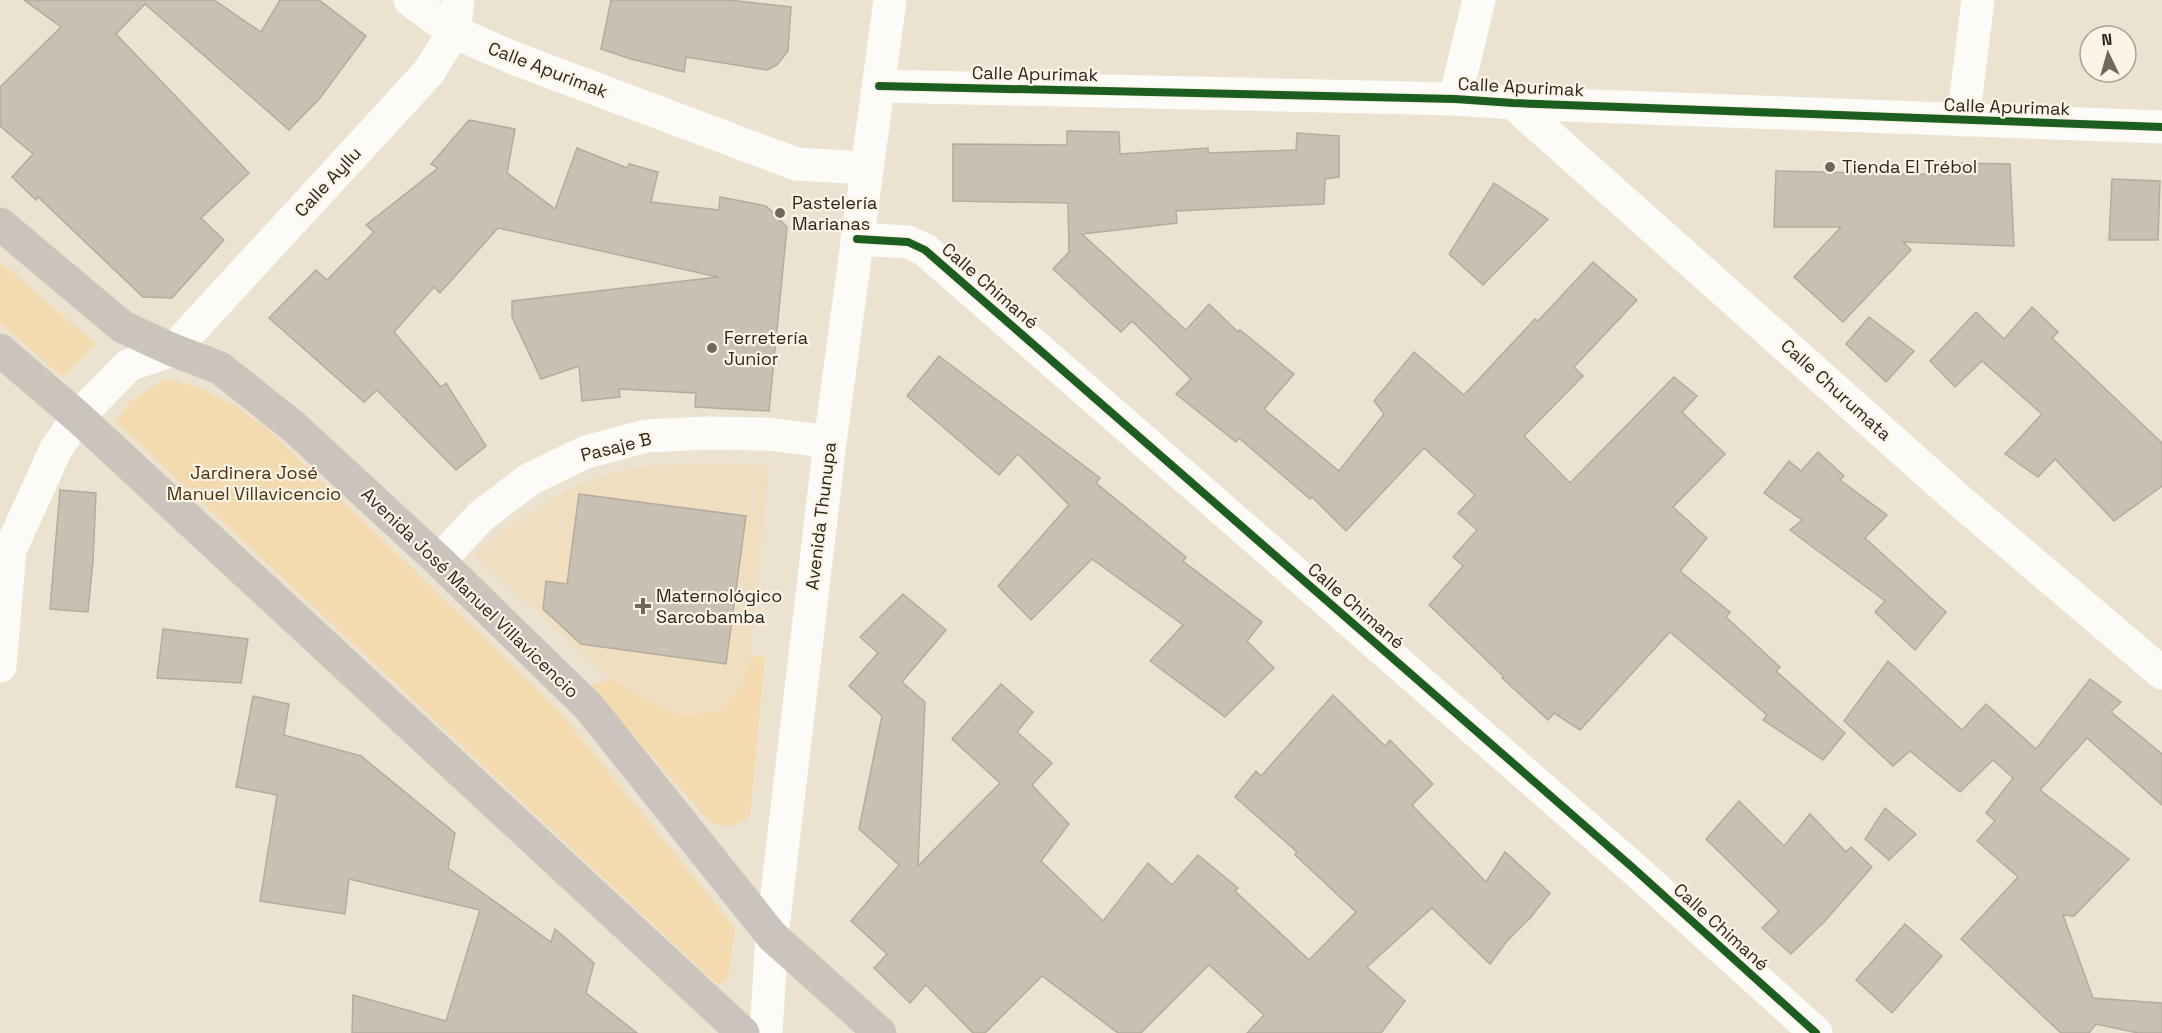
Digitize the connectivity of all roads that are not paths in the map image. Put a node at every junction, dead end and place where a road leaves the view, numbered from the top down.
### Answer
1 (410, 0) edge
2 (458, 0) edge
3 (890, 0) edge
4 (1479, 0) edge
5 (1978, 0) edge
6 (454, 32) junction
7 (879, 86) junction
8 (1455, 99) junction
9 (1513, 103) junction
10 (1963, 120) junction
11 (2162, 127) edge
12 (867, 168) junction
13 (0, 224) edge
14 (857, 239) junction
15 (0, 350) edge
16 (173, 350) junction
17 (78, 417) junction
18 (830, 442) junction
19 (439, 561) junction
20 (0, 666) edge
21 (2162, 673) edge
22 (772, 936) junction
23 (743, 1033) edge
24 (766, 1033) edge
25 (880, 1033) edge
26 (1816, 1033) edge

1 - 6 street, Calle Apurimak
2 - 6 street, Calle Ayllu
3 - 7 street, Avenida Thunupa
4 - 8 street
5 - 10 street
6 - 12 street, Calle Apurimak
6 - 16 street, Calle Ayllu
7 - 8 street, Calle Apurimak
7 - 12 street, Avenida Thunupa
8 - 9 street, Calle Apurimak
9 - 10 street, Calle Apurimak
9 - 21 street, Calle Churumata
10 - 11 street, Calle Apurimak
12 - 14 street, Avenida Thunupa
13 - 16 main road, Avenida José Manuel Villavicencio
14 - 18 street, Avenida Thunupa
14 - 26 street, Calle Chimané
15 - 17 main road
16 - 17 street
16 - 19 main road, Avenida José Manuel Villavicencio
17 - 20 street
17 - 23 main road
18 - 19 street, Pasaje B
18 - 22 street, Avenida Thunupa
19 - 22 main road, Avenida José Manuel Villavicencio
22 - 24 street, Avenida Thunupa
22 - 25 main road, Avenida José Manuel Villavicencio

